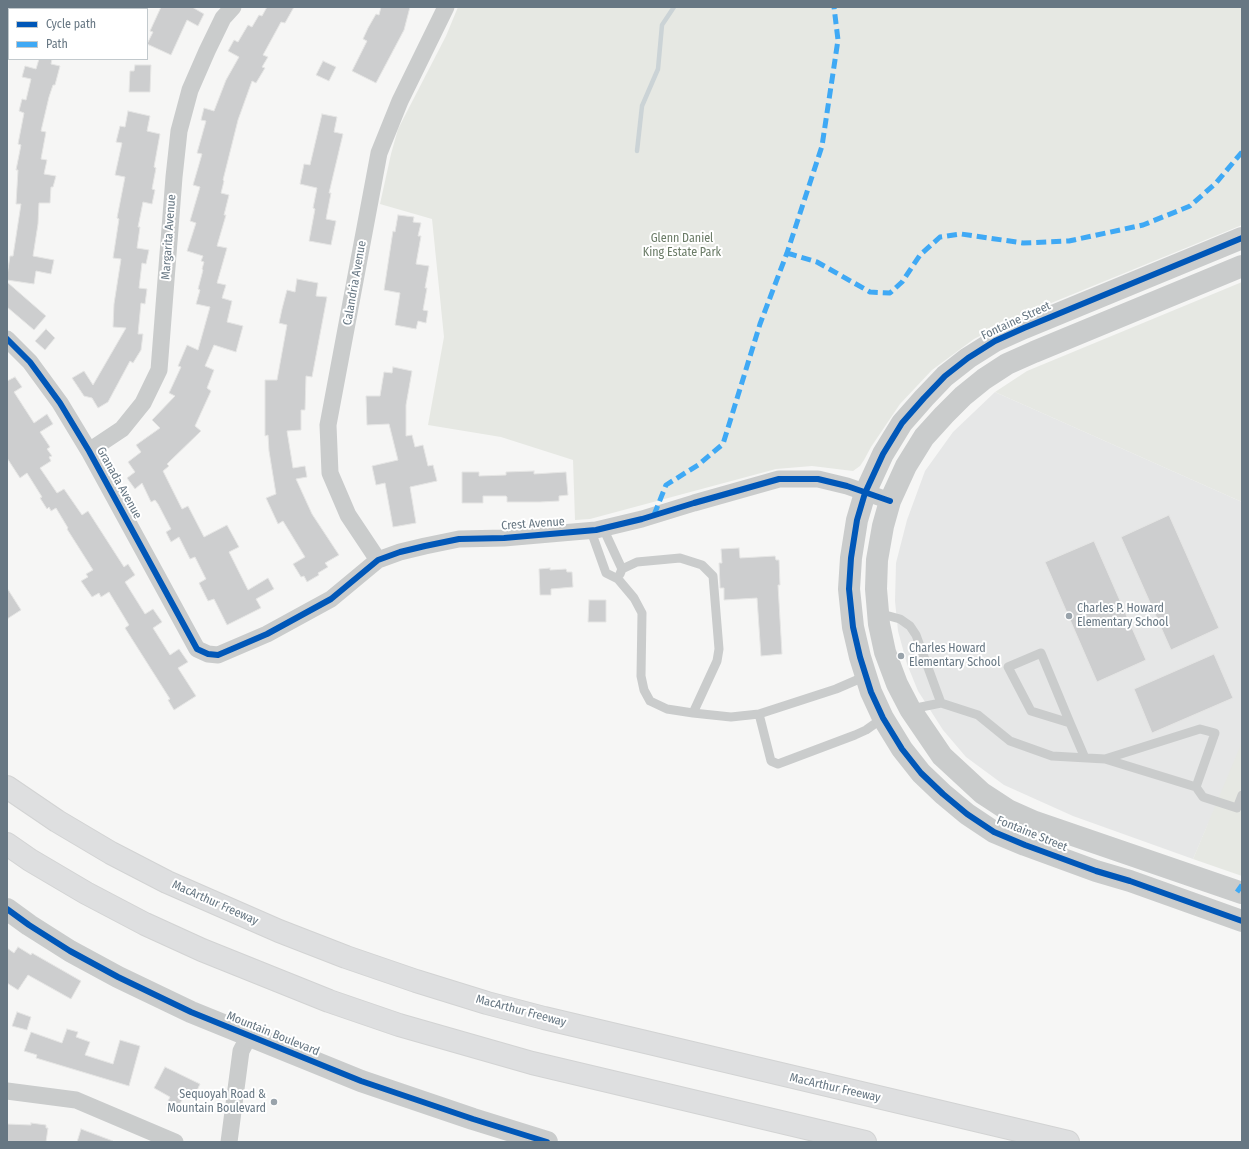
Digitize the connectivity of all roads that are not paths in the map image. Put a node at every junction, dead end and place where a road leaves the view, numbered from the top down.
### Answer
1 (233, 7) edge
2 (446, 7) edge
3 (1242, 238) edge
4 (1242, 266) edge
5 (7, 339) edge
6 (89, 451) junction
7 (865, 493) junction
8 (890, 501) junction
9 (597, 529) junction
10 (378, 560) junction
11 (622, 569) junction
12 (618, 579) junction
13 (878, 613) junction
14 (197, 649) joint
15 (866, 676) junction
16 (941, 703) junction
17 (910, 709) junction
18 (694, 713) junction
19 (759, 714) junction
20 (883, 718) junction
21 (1070, 723) junction
22 (1085, 758) junction
23 (1105, 759) junction
24 (1196, 787) junction
25 (7, 788) edge
26 (1242, 795) edge
27 (7, 844) edge
28 (1242, 894) edge
29 (7, 909) edge
30 (1242, 922) edge
31 (249, 1036) junction
32 (7, 1091) edge
33 (175, 1142) edge
34 (229, 1142) edge
35 (545, 1142) edge
36 (865, 1142) edge
37 (1068, 1142) edge

1 - 6 street, Margarita Avenue
2 - 10 street, Calandria Avenue
3 - 7 street, Fontaine Street
4 - 8 street, Fontaine Street
5 - 6 street, Granada Avenue
6 - 14 street, Granada Avenue
7 - 8 street, Crest Avenue
7 - 9 street, Crest Avenue
7 - 15 street, Fontaine Street
8 - 13 street, Fontaine Street
9 - 10 street, Crest Avenue
9 - 11 lane
9 - 12 lane
10 - 14 street, Crest Avenue
11 - 12 lane
11 - 18 lane
12 - 18 lane
13 - 16 lane
13 - 17 street, Fontaine Street
15 - 19 lane
15 - 20 street, Fontaine Street
16 - 17 lane
16 - 22 lane
17 - 28 street, Fontaine Street
18 - 19 lane
19 - 20 lane
20 - 30 street, Fontaine Street
21 - 21 lane
21 - 22 lane
22 - 23 lane
23 - 24 lane
23 - 24 lane
24 - 26 lane
25 - 37 highway, MacArthur Freeway
27 - 36 highway
29 - 31 street, Mountain Boulevard
31 - 34 street
31 - 35 street, Mountain Boulevard
32 - 33 street

